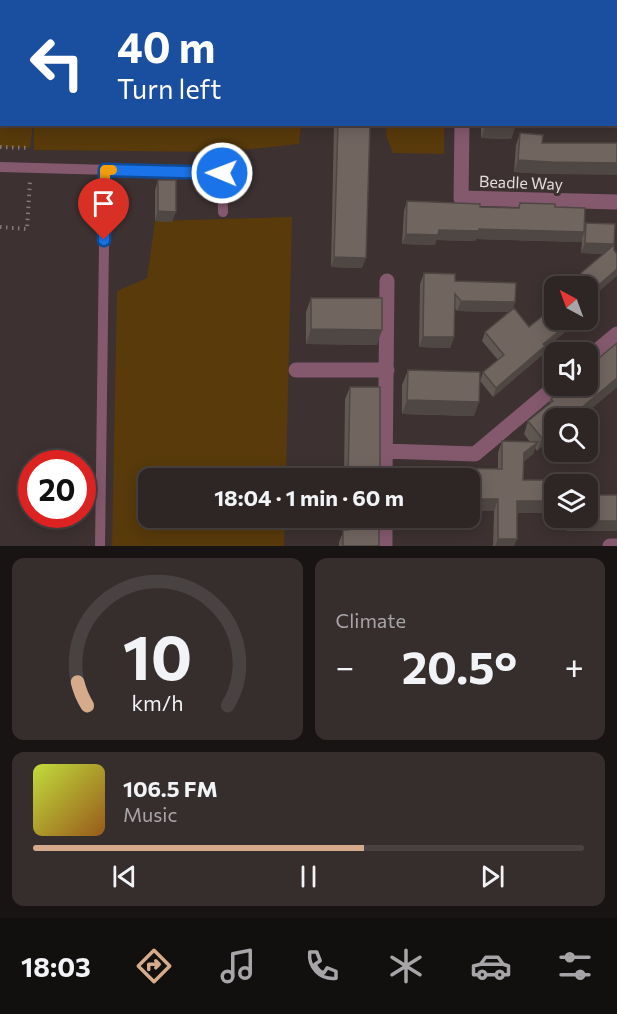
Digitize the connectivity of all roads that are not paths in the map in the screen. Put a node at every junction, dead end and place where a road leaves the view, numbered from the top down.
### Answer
1 (462, 126) edge
2 (0, 167) edge
3 (105, 170) junction
4 (617, 202) edge
5 (223, 212) dead end
6 (387, 281) dead end
7 (617, 334) edge
8 (598, 350) edge
9 (296, 370) dead end
10 (387, 370) junction
11 (544, 396) edge
12 (385, 451) junction
13 (385, 468) edge
14 (385, 528) edge
15 (100, 546) edge
16 (385, 546) edge
17 (610, 546) edge
18 (617, 546) edge

1 - 4 street, Beadle Way
2 - 3 lane
3 - 5 lane
3 - 15 lane
6 - 10 street
7 - 8 street
9 - 10 street
10 - 12 street
11 - 12 street
12 - 13 street
14 - 16 street
17 - 18 street

